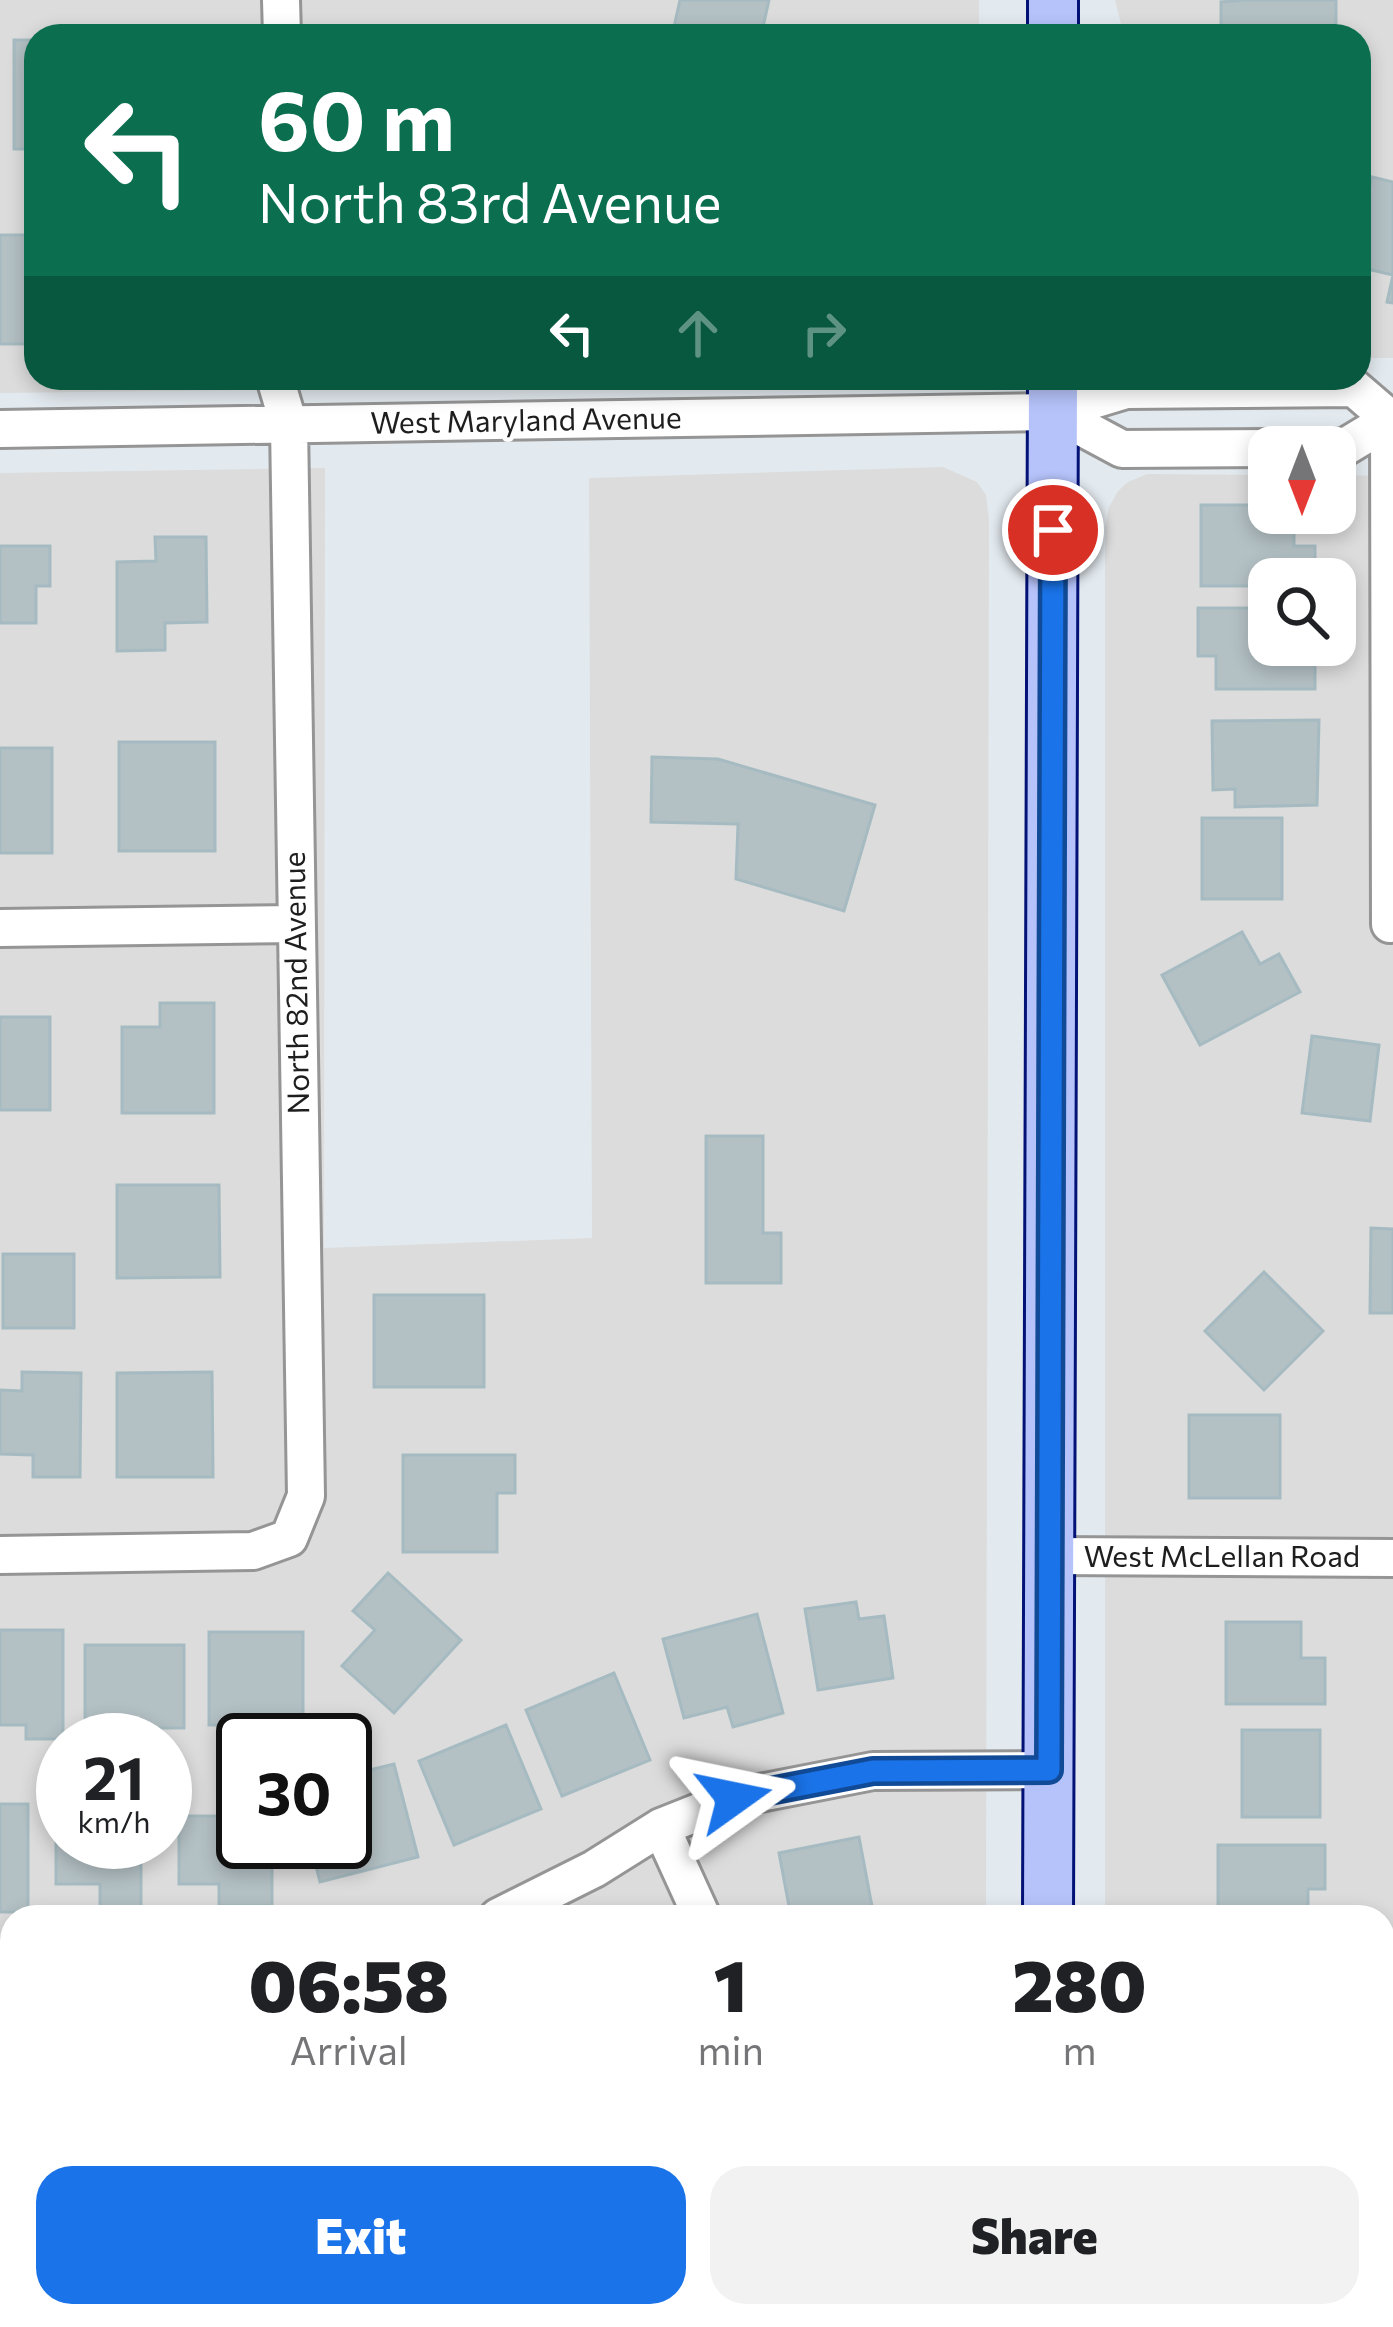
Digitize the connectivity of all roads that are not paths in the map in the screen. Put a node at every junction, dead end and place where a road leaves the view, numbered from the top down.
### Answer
1 (279, 390) edge
2 (300, 390) edge
3 (1114, 390) edge
4 (1356, 390) edge
5 (1053, 395) edge
6 (1391, 418) edge
7 (289, 425) junction
8 (0, 429) edge
9 (1356, 441) edge
10 (1248, 448) edge
11 (296, 924) junction
12 (1390, 924) edge
13 (0, 928) edge
14 (0, 1555) edge
15 (1051, 1556) junction
16 (1393, 1558) edge
17 (1049, 1770) junction
18 (661, 1827) junction
19 (522, 1905) edge
20 (697, 1905) edge
21 (1048, 1905) edge

1 - 7 street, North 82nd Avenue
2 - 7 street, North 82nd Avenue
3 - 5 street, West Maryland Avenue
4 - 6 street, West Maryland Avenue
5 - 7 street, West Maryland Avenue
5 - 10 street, West Maryland Avenue
5 - 15 main road
6 - 9 street
6 - 12 street
7 - 8 street, West Maryland Avenue
7 - 11 street, North 82nd Avenue
11 - 13 street
11 - 14 street, North 82nd Avenue
15 - 16 street, West McLellan Road
15 - 17 main road
17 - 18 street
17 - 21 main road
18 - 19 street
18 - 20 street

